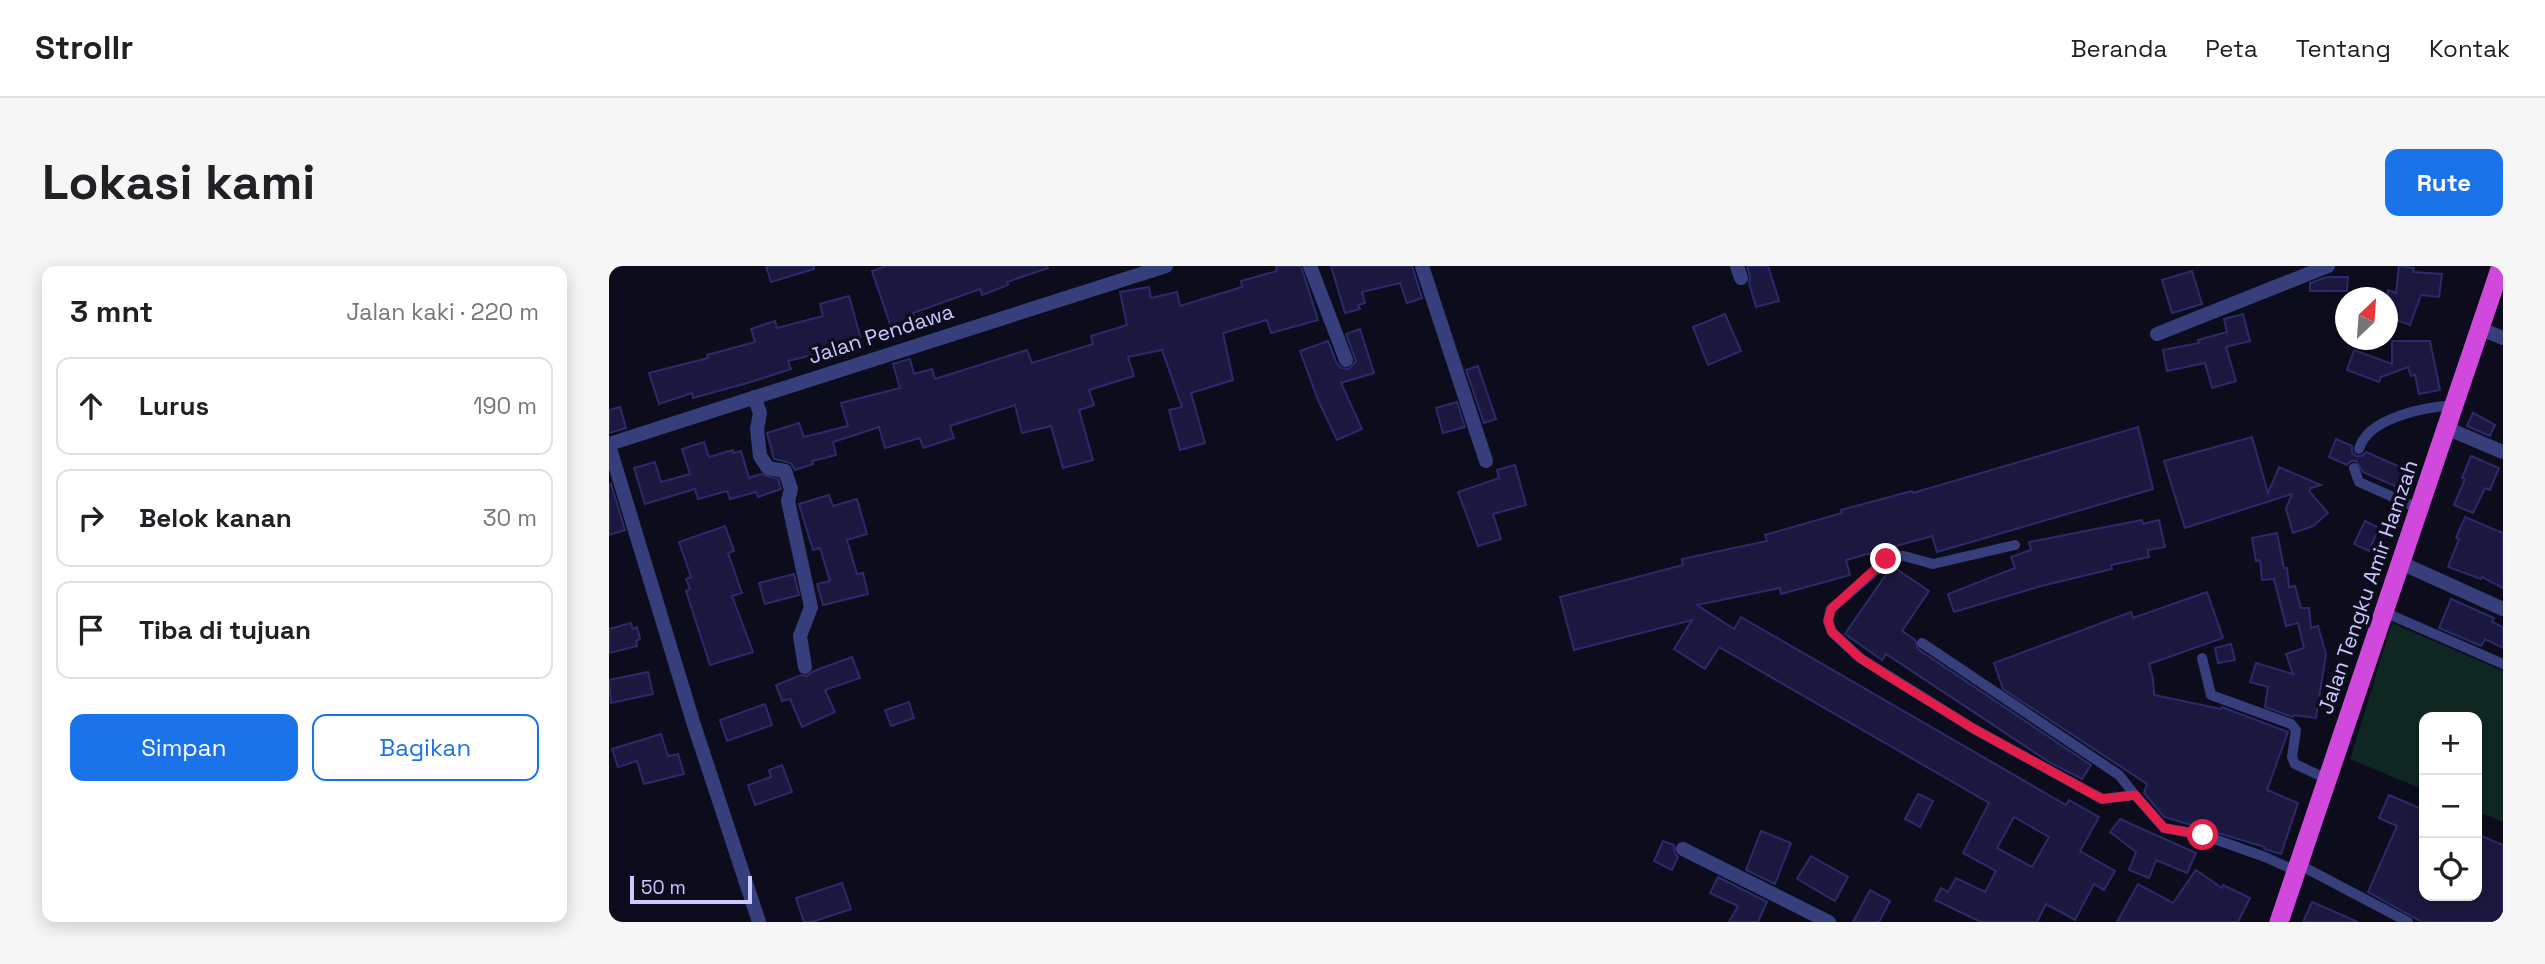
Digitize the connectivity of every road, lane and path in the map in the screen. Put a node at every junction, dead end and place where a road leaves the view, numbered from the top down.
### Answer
1 (1166, 266) edge
2 (1310, 266) edge
3 (1422, 266) edge
4 (2328, 266) edge
5 (2501, 266) edge
6 (2481, 329) junction
7 (2157, 334) dead end
8 (2503, 338) edge
9 (1346, 360) dead end
10 (754, 397) junction
11 (2455, 405) junction
12 (2446, 428) junction
13 (609, 445) edge
14 (2360, 449) dead end
15 (2503, 452) edge
16 (1486, 461) dead end
17 (2354, 468) dead end
18 (2418, 508) junction
19 (2015, 545) dead end
20 (2399, 562) junction
21 (2503, 609) edge
22 (2383, 612) junction
23 (1922, 643) dead end
24 (2202, 658) dead end
25 (2503, 664) edge
26 (805, 667) dead end
27 (2327, 779) junction
28 (2135, 795) junction
29 (1683, 849) dead end
30 (2297, 868) junction
31 (759, 922) edge
32 (1829, 922) edge
33 (2279, 922) edge
34 (2408, 922) edge

1 - 10 street, Jalan Pendawa
2 - 9 street
3 - 16 street
4 - 7 street
5 - 6 highway, Jalan Tengku Amir Hamzah
6 - 8 street
6 - 11 highway, Jalan Tengku Amir Hamzah
10 - 13 street, Jalan Pendawa
10 - 26 street
11 - 12 highway, Jalan Tengku Amir Hamzah
11 - 14 lane
12 - 15 street
12 - 18 highway, Jalan Tengku Amir Hamzah
13 - 31 street
17 - 18 lane
18 - 20 highway, Jalan Tengku Amir Hamzah
19 - 28 lane
20 - 21 street
20 - 22 highway, Jalan Tengku Amir Hamzah
22 - 25 lane
22 - 27 highway, Jalan Tengku Amir Hamzah
23 - 28 lane
24 - 27 lane
27 - 30 highway, Jalan Tengku Amir Hamzah
28 - 30 lane
29 - 32 street
30 - 33 highway, Jalan Tengku Amir Hamzah
30 - 34 lane

